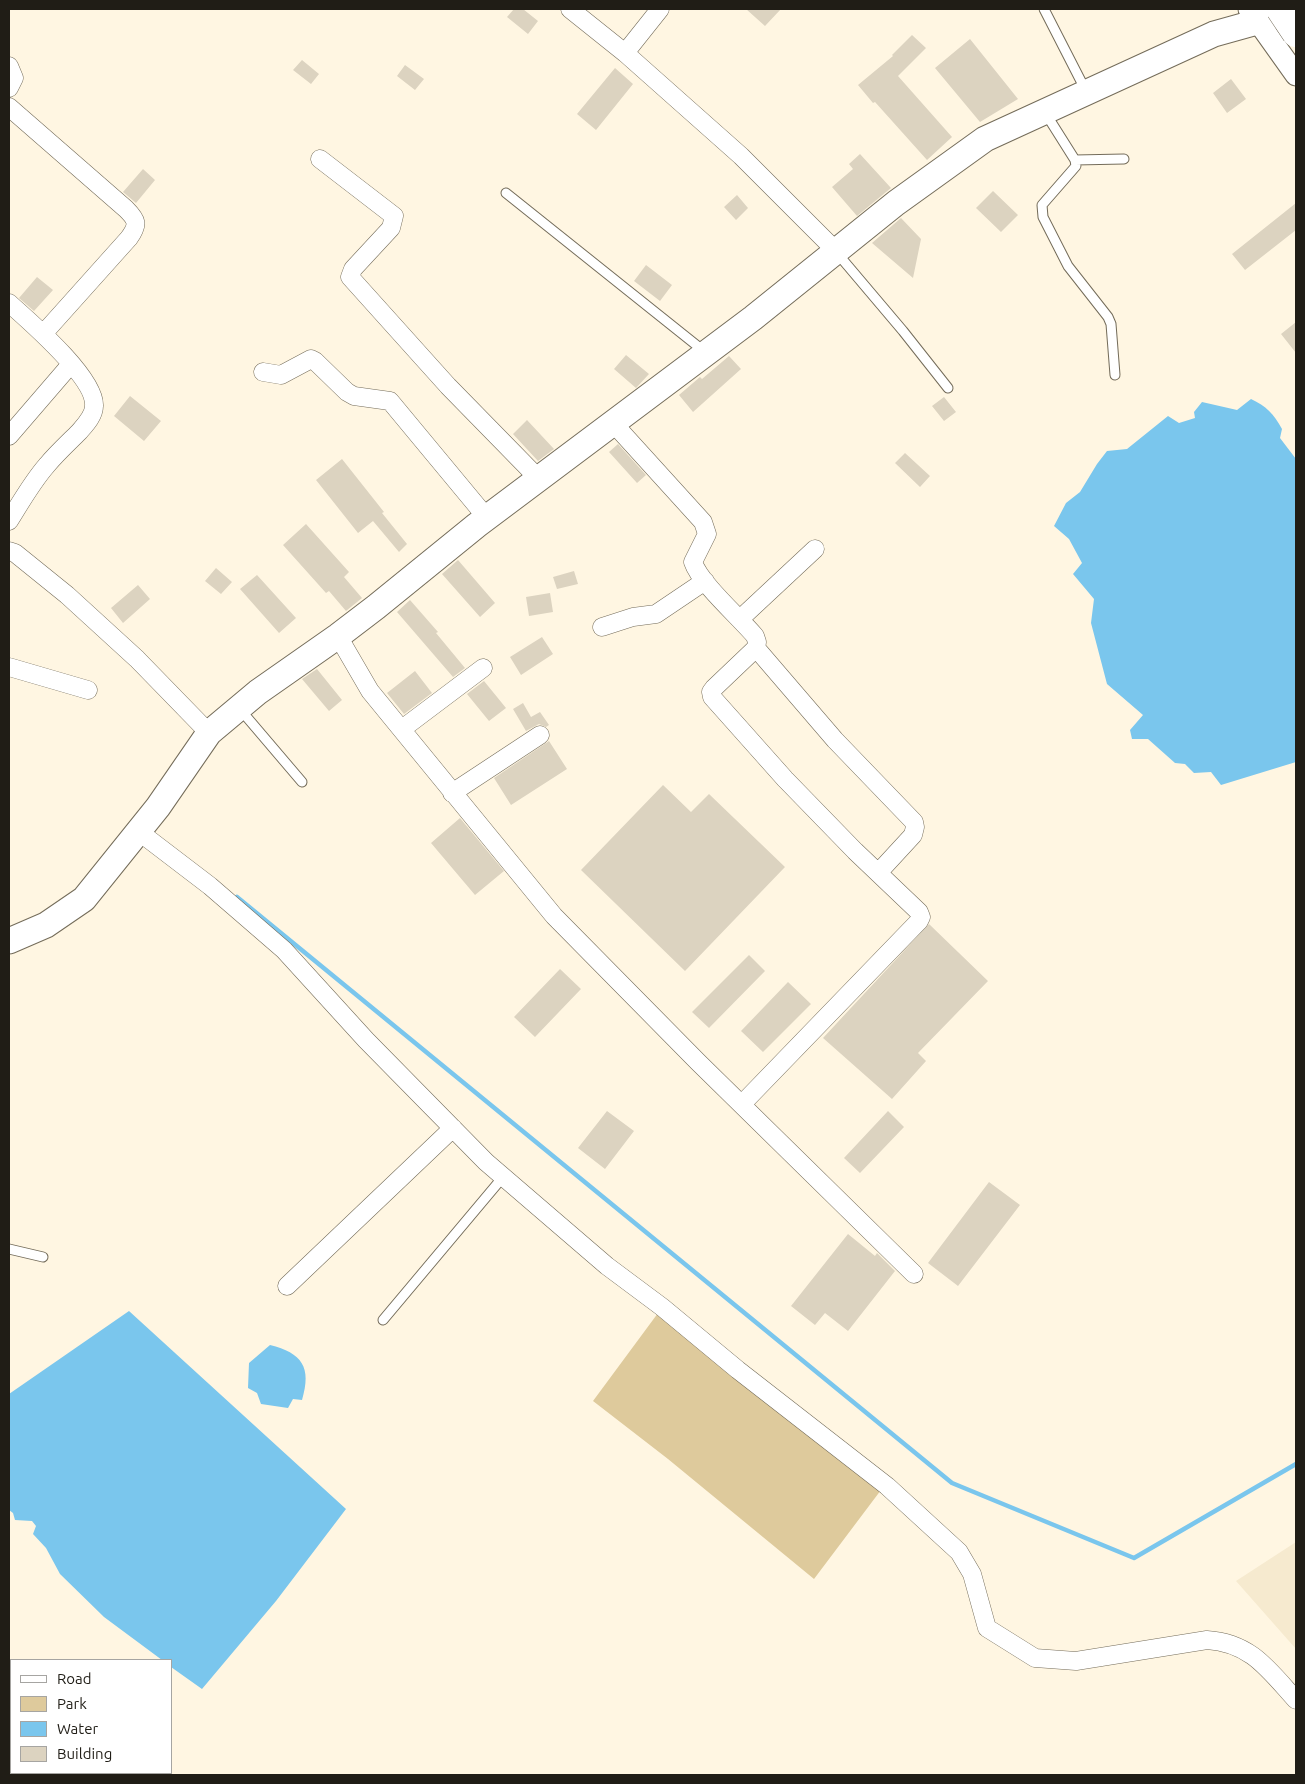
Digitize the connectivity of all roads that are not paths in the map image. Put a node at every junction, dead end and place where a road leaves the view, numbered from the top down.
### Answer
1 (570, 9) edge
2 (660, 9) edge
3 (1044, 9) edge
4 (1295, 9) edge
5 (1262, 13) edge
6 (1296, 33) edge
7 (625, 53) junction
8 (9, 66) edge
9 (1296, 75) edge
10 (9, 88) edge
11 (1087, 93) junction
12 (9, 107) edge
13 (1045, 111) junction
14 (320, 159) dead end
15 (1124, 159) dead end
16 (1075, 160) junction
17 (506, 193) dead end
18 (836, 251) junction
19 (9, 303) edge
20 (43, 334) junction
21 (707, 353) junction
22 (71, 364) junction
23 (263, 372) dead end
24 (1114, 374) dead end
25 (948, 388) dead end
26 (614, 424) junction
27 (9, 436) edge
28 (539, 479) junction
29 (487, 518) junction
30 (9, 522) edge
31 (815, 548) dead end
32 (9, 551) edge
33 (705, 581) junction
34 (740, 619) junction
35 (602, 627) dead end
36 (338, 636) junction
37 (756, 648) junction
38 (9, 667) edge
39 (483, 668) dead end
40 (88, 690) dead end
41 (239, 708) junction
42 (402, 730) junction
43 (209, 733) junction
44 (540, 735) dead end
45 (302, 782) dead end
46 (452, 793) junction
47 (138, 831) junction
48 (878, 873) junction
49 (9, 941) edge
50 (742, 1104) junction
51 (453, 1128) junction
52 (503, 1176) junction
53 (9, 1249) edge
54 (43, 1256) dead end
55 (914, 1274) dead end
56 (287, 1286) dead end
57 (383, 1320) dead end
58 (1296, 1700) edge

1 - 7 street
2 - 7 street
3 - 11 lane
4 - 5 main road
5 - 6 main road, bridge
5 - 9 street
5 - 11 main road
7 - 18 street
8 - 10 street
11 - 13 main road
12 - 20 street
13 - 16 lane
13 - 18 main road
14 - 28 street
15 - 16 lane
16 - 24 lane
17 - 21 lane
18 - 21 main road
18 - 25 lane
19 - 20 street
20 - 22 street
21 - 26 main road
22 - 27 street
22 - 30 street
23 - 29 street
26 - 28 main road
26 - 33 street
28 - 29 main road
29 - 36 main road
31 - 34 street
32 - 43 street
33 - 34 street
33 - 35 street
34 - 37 street
36 - 41 main road
36 - 42 street
37 - 48 street
37 - 48 street
38 - 40 street
39 - 42 street
41 - 43 main road
41 - 45 lane
42 - 46 street
43 - 47 main road
44 - 46 street
46 - 50 street
47 - 49 main road
47 - 51 street
48 - 50 street
50 - 55 street
51 - 52 street
51 - 56 street
52 - 57 lane
52 - 58 street
53 - 54 lane

